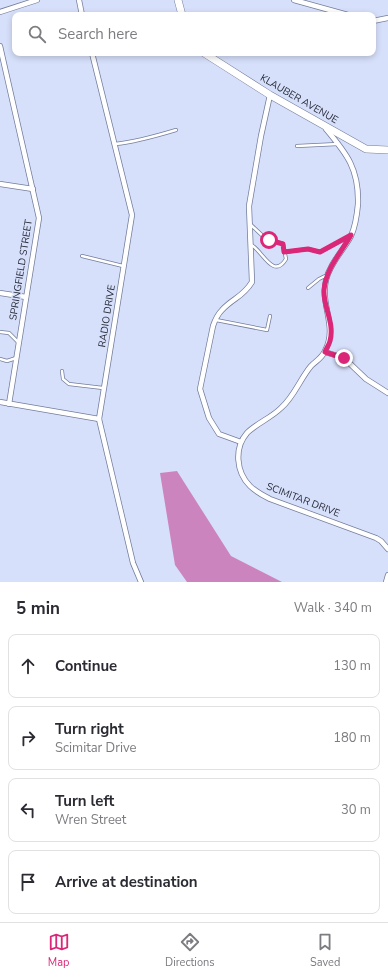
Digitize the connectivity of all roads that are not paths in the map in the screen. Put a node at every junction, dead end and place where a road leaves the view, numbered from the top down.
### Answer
1 (37, 0) edge
2 (79, 0) edge
3 (178, 0) edge
4 (294, 0) edge
5 (0, 12) edge
6 (81, 12) edge
7 (181, 12) edge
8 (337, 12) edge
9 (388, 18) edge
10 (376, 20) edge
11 (0, 46) edge
12 (93, 56) edge
13 (209, 56) edge
14 (270, 96) junction
15 (315, 121) junction
16 (176, 130) dead end
17 (114, 144) junction
18 (339, 144) junction
19 (298, 146) dead end
20 (388, 150) edge
21 (0, 184) edge
22 (33, 189) junction
23 (249, 223) junction
24 (351, 235) junction
25 (250, 245) junction
26 (284, 252) junction
27 (82, 256) dead end
28 (124, 266) junction
29 (328, 275) junction
30 (308, 288) dead end
31 (0, 293) edge
32 (26, 297) junction
33 (270, 316) dead end
34 (215, 320) junction
35 (0, 332) edge
36 (19, 343) junction
37 (325, 352) junction
38 (16, 358) junction
39 (0, 359) edge
40 (62, 371) dead end
41 (104, 388) junction
42 (388, 393) edge
43 (0, 402) edge
44 (8, 404) junction
45 (99, 419) junction
46 (241, 442) junction
47 (388, 549) edge
48 (388, 575) edge
49 (141, 582) edge
50 (386, 582) edge

1 - 5 street
2 - 6 street
3 - 7 street
4 - 8 street
9 - 10 street
11 - 22 street, SPRINGFIELD STREET
12 - 17 street, RADIO DRIVE
13 - 14 street, KLAUBER AVENUE
14 - 15 street, KLAUBER AVENUE
14 - 23 street
15 - 18 street
15 - 20 street, KLAUBER AVENUE
16 - 17 lane
17 - 28 street, RADIO DRIVE
18 - 19 lane
18 - 24 street
21 - 22 street
22 - 32 street, SPRINGFIELD STREET
23 - 25 street
23 - 26 lane
24 - 26 lane
24 - 29 street
25 - 26 lane
25 - 34 street
27 - 28 lane
28 - 41 street, RADIO DRIVE
29 - 30 lane
29 - 37 street
31 - 32 street
32 - 36 street, SPRINGFIELD STREET
33 - 34 lane
34 - 46 street
35 - 36 lane
36 - 38 street, SPRINGFIELD STREET
37 - 42 street
37 - 46 street
38 - 39 lane
38 - 44 street, SPRINGFIELD STREET
40 - 41 lane
41 - 45 street, RADIO DRIVE
43 - 44 street
44 - 45 street
45 - 49 street, RADIO DRIVE
46 - 47 street, SCIMITAR DRIVE
48 - 50 street

